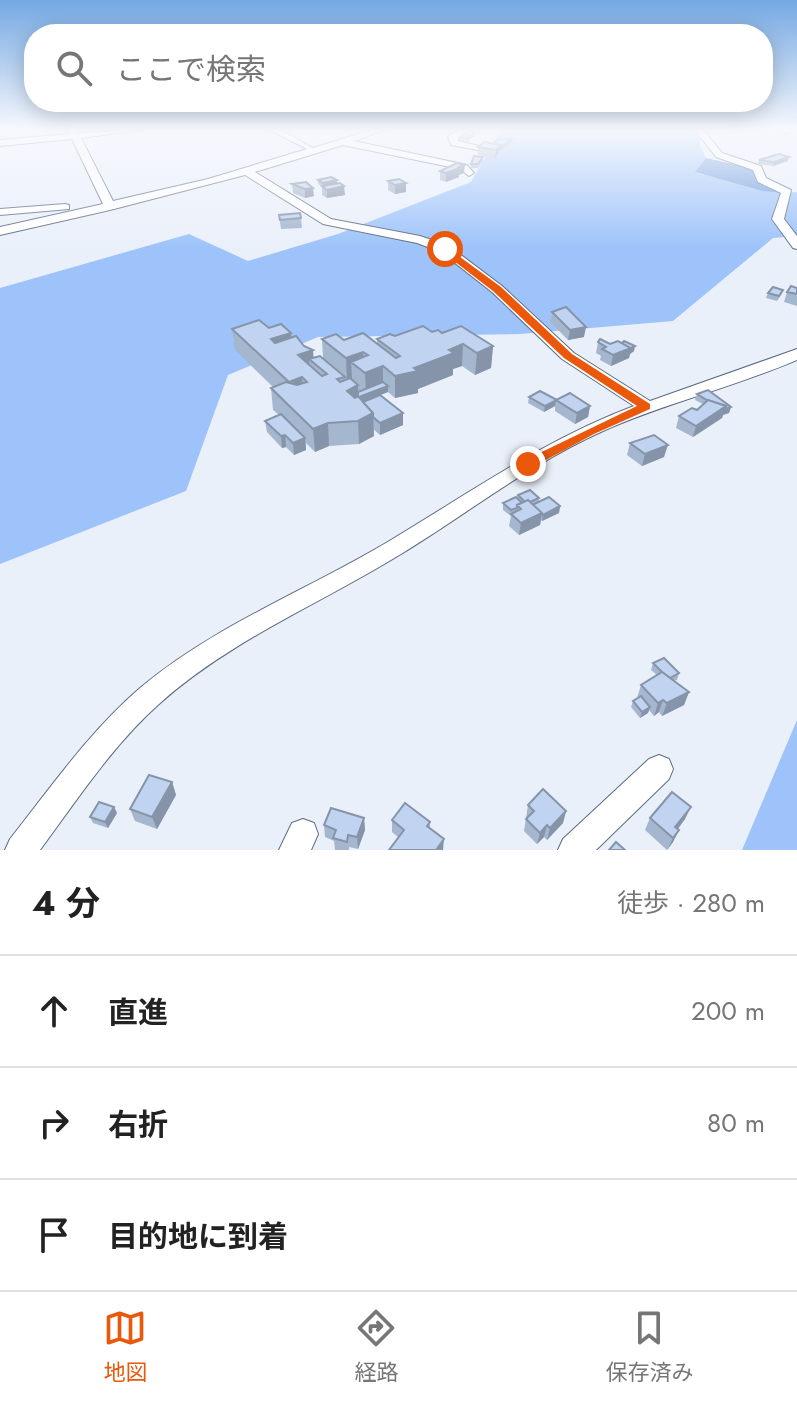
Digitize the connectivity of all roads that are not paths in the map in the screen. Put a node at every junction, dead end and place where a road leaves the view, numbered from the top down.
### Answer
1 (91, 169) edge
2 (254, 169) edge
3 (465, 169) edge
4 (757, 169) edge
5 (246, 171) junction
6 (469, 173) dead end
7 (108, 204) junction
8 (0, 212) edge
9 (0, 231) edge
10 (797, 245) edge
11 (797, 354) edge
12 (646, 406) junction
13 (659, 769) dead end
14 (21, 850) edge
15 (574, 850) edge

1 - 7 street
2 - 5 street
3 - 6 street
4 - 10 street
5 - 7 street
5 - 12 street
7 - 8 street
7 - 9 street
11 - 12 street
12 - 14 street
13 - 15 street

